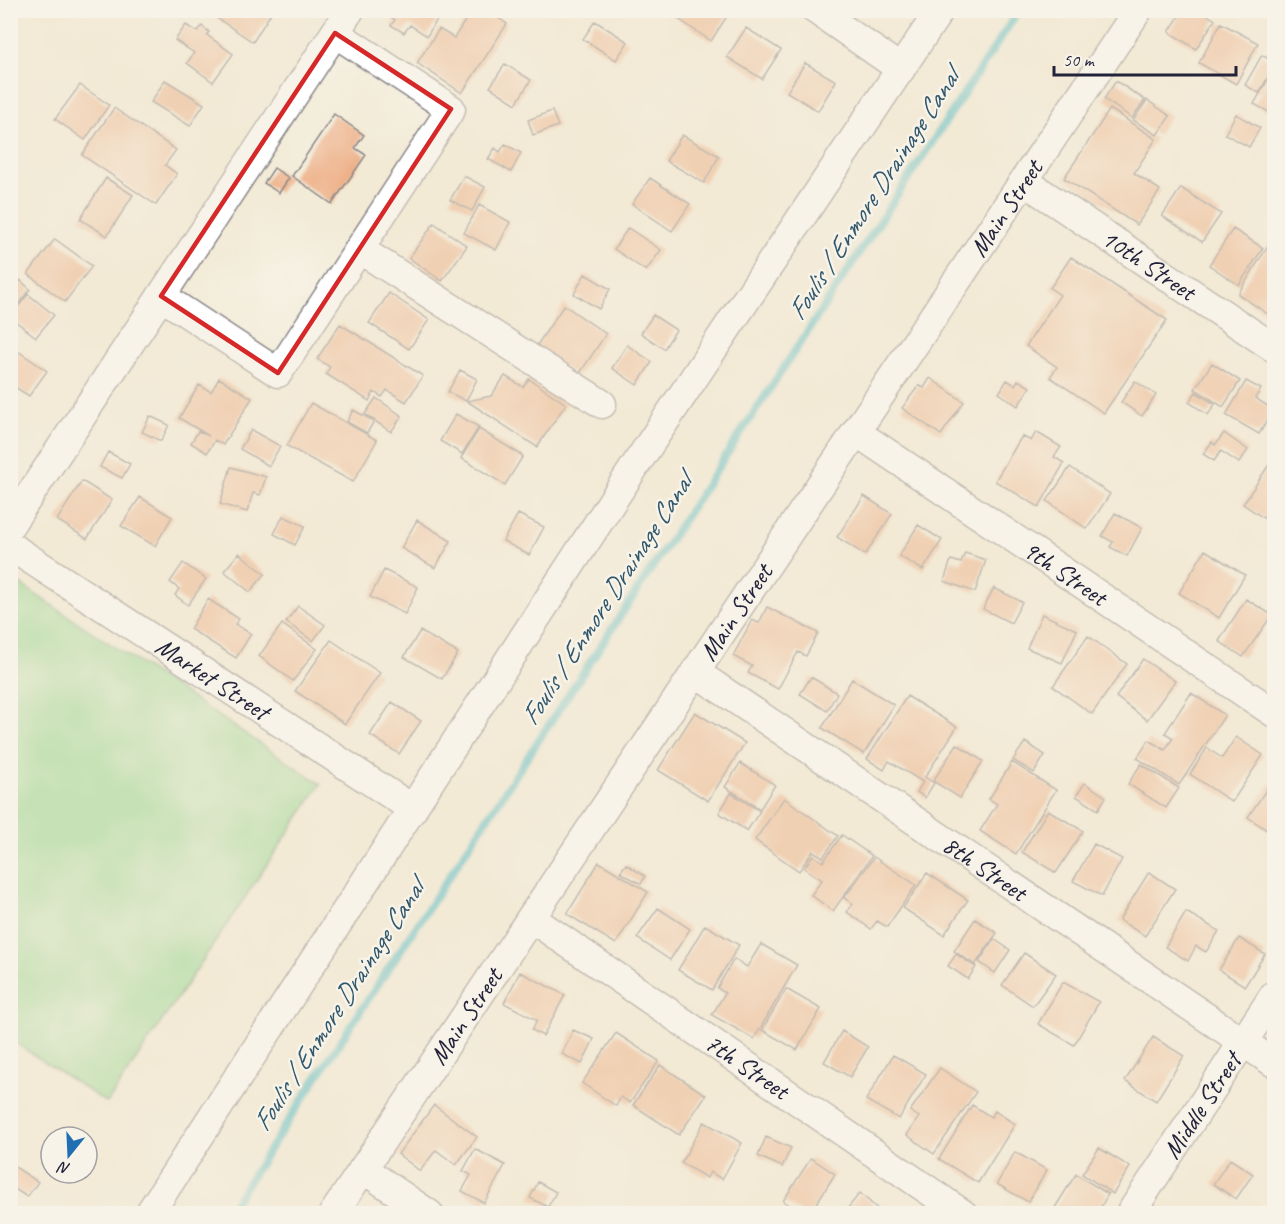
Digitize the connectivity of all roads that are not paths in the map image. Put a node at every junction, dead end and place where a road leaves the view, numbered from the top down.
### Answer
1 (816, 10) edge
2 (940, 10) edge
3 (1138, 10) edge
4 (343, 22) edge
5 (901, 69) junction
6 (1024, 182) junction
7 (359, 249) junction
8 (161, 296) junction
9 (1275, 348) edge
10 (602, 404) dead end
11 (856, 432) junction
12 (10, 525) edge
13 (10, 546) edge
14 (695, 672) junction
15 (1275, 712) edge
16 (413, 809) junction
17 (531, 918) junction
18 (1275, 995) edge
19 (1243, 1042) junction
20 (1275, 1063) edge
21 (363, 1169) junction
22 (149, 1214) edge
23 (333, 1214) edge
24 (429, 1214) edge
25 (963, 1214) edge
26 (1130, 1214) edge

1 - 5 street
2 - 5 street
3 - 6 street, Main Street
4 - 7 street
4 - 8 street
5 - 16 street
6 - 9 street, 10th Street
6 - 11 street, Main Street
7 - 8 street
7 - 10 street
8 - 12 street
11 - 14 street, Main Street
11 - 15 street, 9th Street
13 - 16 street, Market Street
14 - 17 street, Main Street
14 - 19 street, 8th Street
16 - 22 street
17 - 21 street, Main Street
17 - 25 street, 7th Street
18 - 19 street, Middle Street
19 - 20 street, 8th Street
19 - 26 street, Middle Street
21 - 23 street, Main Street
21 - 24 street

